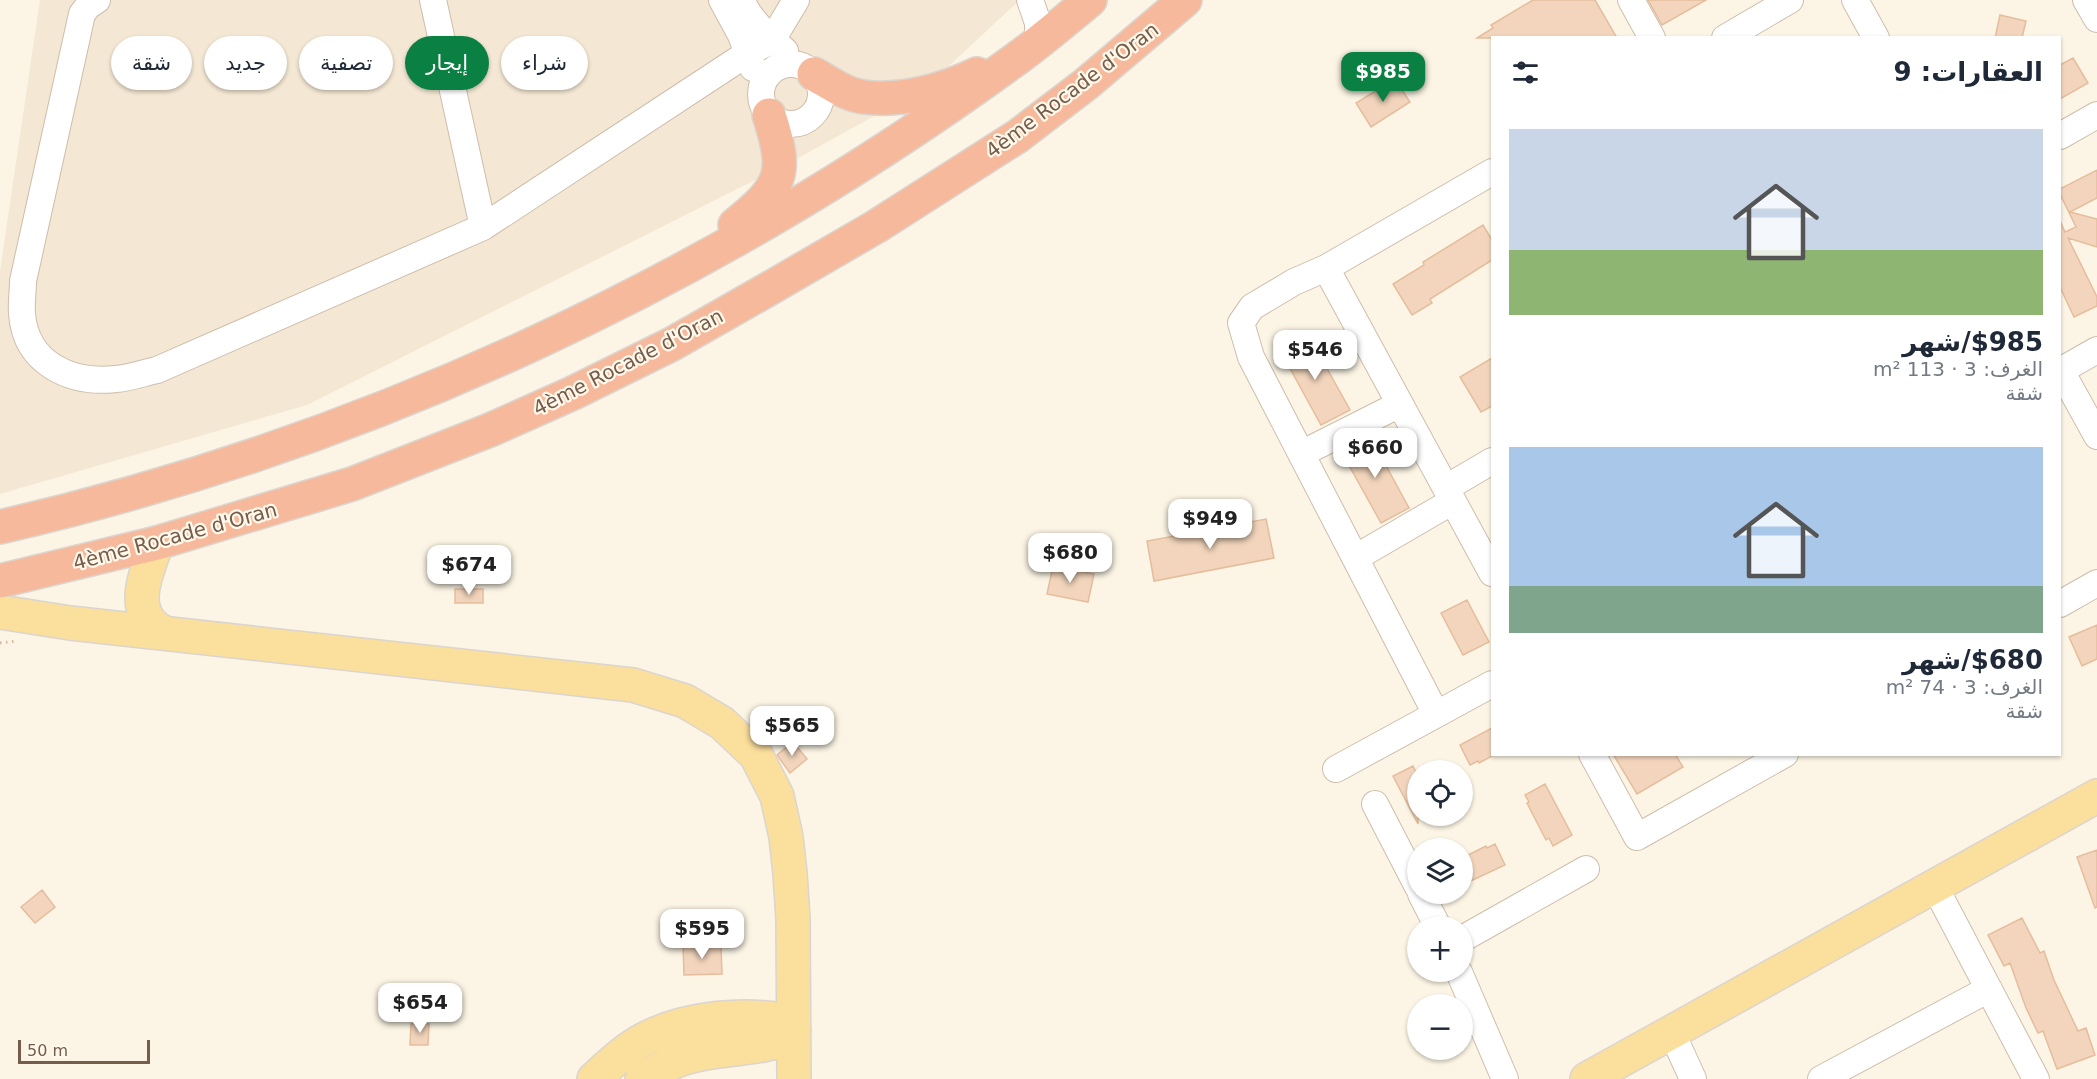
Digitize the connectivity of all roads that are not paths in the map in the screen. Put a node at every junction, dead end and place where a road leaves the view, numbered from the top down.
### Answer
1 (97, 0) edge
2 (433, 0) edge
3 (722, 0) edge
4 (742, 0) edge
5 (796, 0) edge
6 (1030, 0) edge
7 (1090, 0) edge
8 (1185, 0) edge
9 (1631, 0) edge
10 (1790, 0) edge
11 (1856, 0) edge
12 (2086, 0) edge
13 (2097, 20) edge
14 (1651, 36) edge
15 (1728, 36) edge
16 (1875, 36) edge
17 (772, 40) junction
18 (1033, 46) junction
19 (747, 53) junction
20 (809, 70) junction
21 (765, 102) junction
22 (2097, 115) edge
23 (2061, 135) edge
24 (1491, 173) edge
25 (483, 227) junction
26 (1326, 268) junction
27 (678, 272) junction
28 (2097, 350) edge
29 (2061, 369) edge
30 (2061, 372) edge
31 (1400, 404) junction
32 (2097, 436) edge
33 (1301, 454) junction
34 (1491, 462) edge
35 (1450, 495) junction
36 (0, 527) edge
37 (158, 543) junction
38 (1355, 558) junction
39 (1491, 571) edge
40 (0, 580) edge
41 (2097, 583) edge
42 (2061, 603) edge
43 (0, 612) edge
44 (165, 633) junction
45 (1491, 685) edge
46 (1436, 714) junction
47 (1593, 756) edge
48 (1781, 756) edge
49 (1336, 769) dead end
50 (2097, 796) edge
51 (1375, 804) dead end
52 (1407, 866) edge
53 (1586, 869) dead end
54 (1934, 885) junction
55 (1473, 933) edge
56 (793, 969) junction
57 (1463, 982) edge
58 (1989, 989) junction
59 (753, 1016) junction
60 (794, 1026) junction
61 (1671, 1033) junction
62 (745, 1048) junction
63 (594, 1079) edge
64 (642, 1079) edge
65 (785, 1079) edge
66 (794, 1079) edge
67 (1505, 1079) edge
68 (1587, 1079) edge
69 (1693, 1079) edge
70 (1821, 1079) edge
71 (2036, 1079) edge

1 - 25 street
2 - 25 street
3 - 19 street
4 - 17 street
5 - 17 street
6 - 18 street
7 - 18 highway
8 - 37 highway, 4ème Rocade d'Oran
9 - 14 street
10 - 15 street
11 - 16 street
12 - 13 street
17 - 19 street
17 - 20 street
18 - 20 highway
18 - 27 highway
19 - 21 street
19 - 25 street
20 - 21 street
20 - 21 street
21 - 27 highway
22 - 23 street
24 - 26 street
26 - 31 street
26 - 33 street
27 - 36 highway
28 - 29 street
30 - 32 street
31 - 33 street
31 - 35 street
33 - 38 street
34 - 35 street
35 - 38 street
35 - 39 street
37 - 40 highway, 4ème Rocade d'Oran
37 - 44 main road
38 - 46 street
41 - 42 street
43 - 44 main road
44 - 56 main road
45 - 46 street
46 - 49 street
47 - 48 street
50 - 54 main road
51 - 52 street
53 - 55 street
54 - 58 street
54 - 61 main road
56 - 59 main road
56 - 60 main road
57 - 67 street
58 - 70 street
58 - 71 street
59 - 60 main road
59 - 63 main road
60 - 62 main road
60 - 66 main road
61 - 68 main road
61 - 69 street
62 - 64 main road
62 - 65 main road

